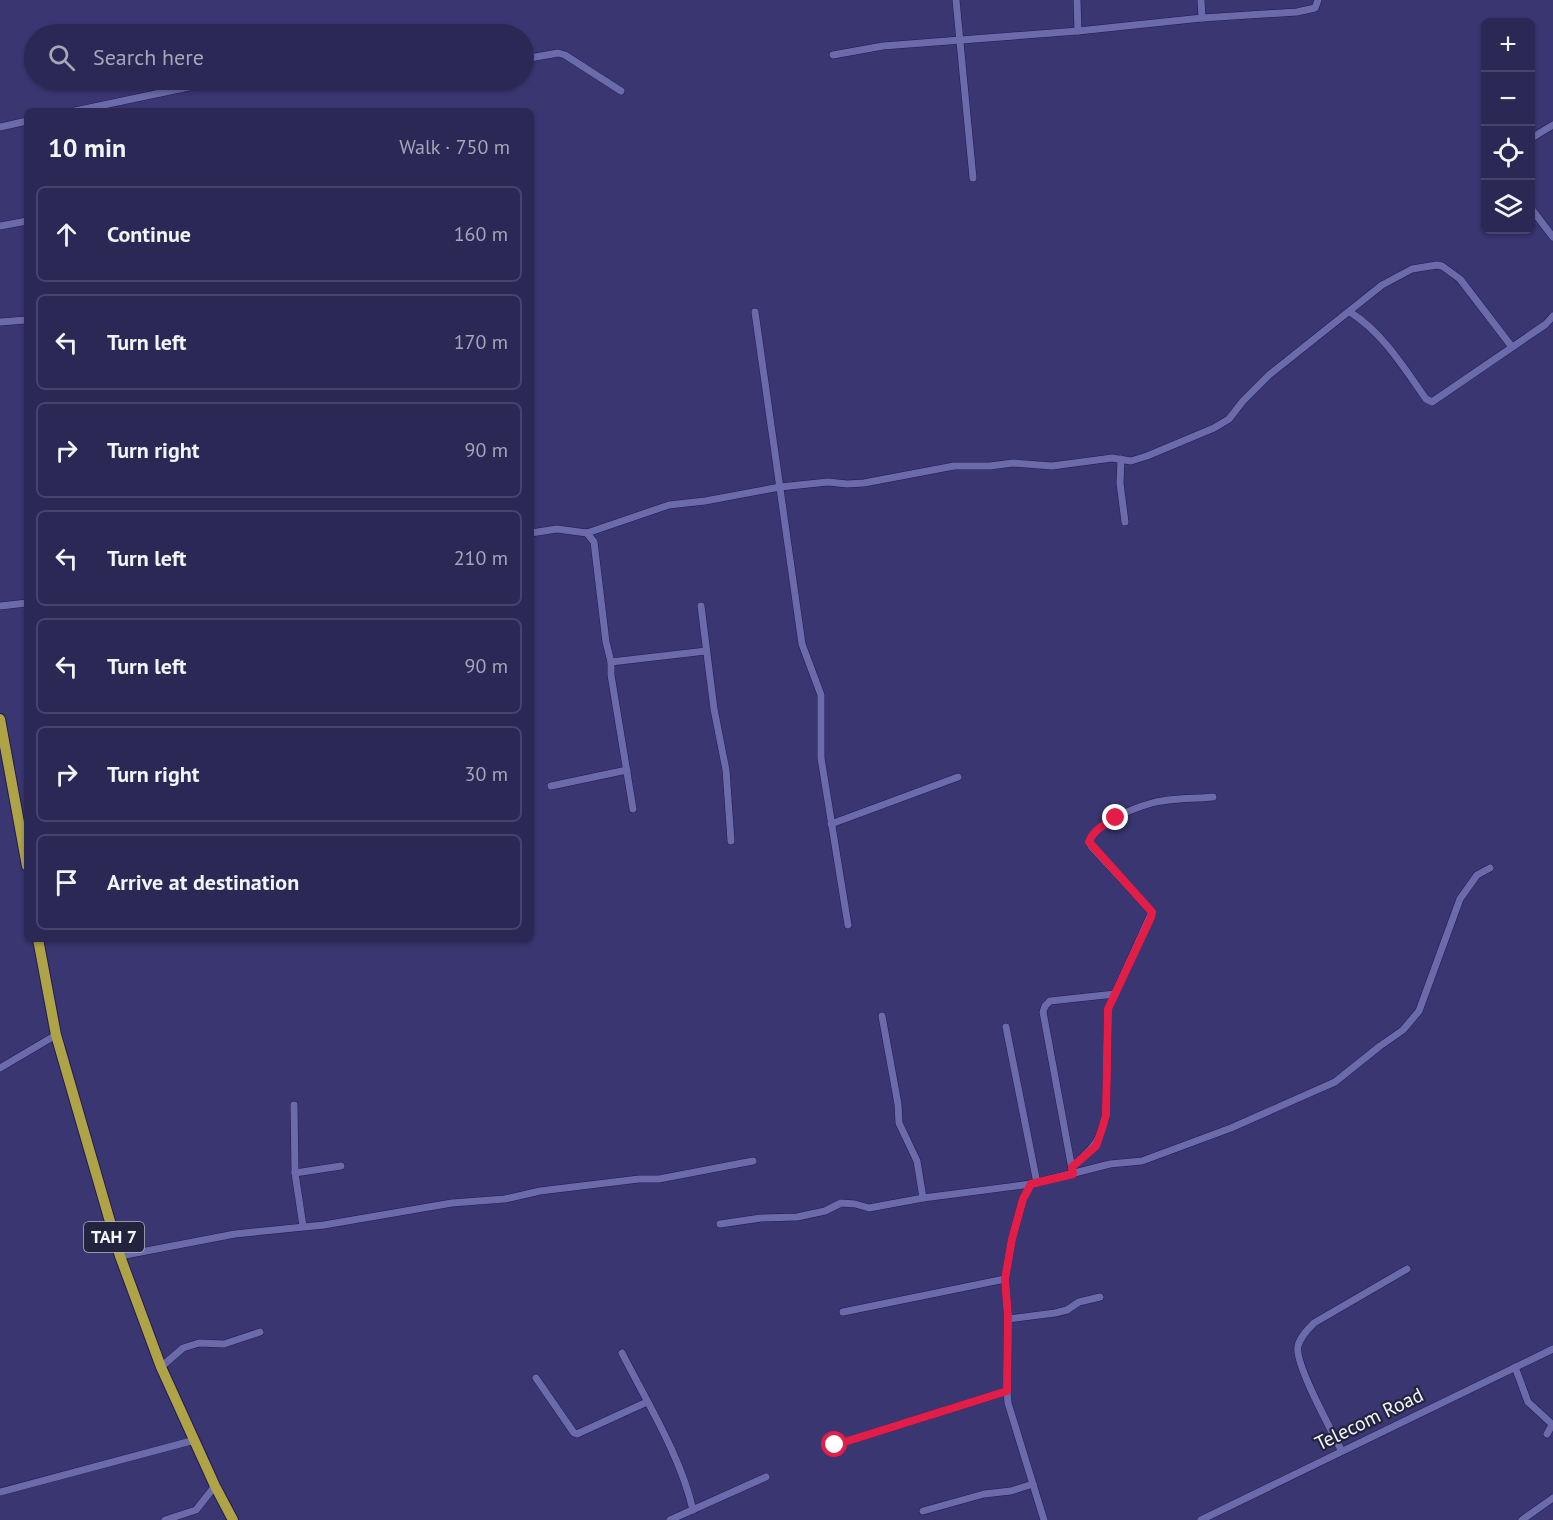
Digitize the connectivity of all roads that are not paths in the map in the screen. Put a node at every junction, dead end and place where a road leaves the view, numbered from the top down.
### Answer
1 (956, 0) edge
2 (1077, 0) edge
3 (1201, 0) edge
4 (1318, 0) edge
5 (1202, 18) junction
6 (1078, 31) junction
7 (960, 40) junction
8 (833, 55) dead end
9 (534, 57) edge
10 (181, 90) edge
11 (621, 91) dead end
12 (90, 108) edge
13 (24, 122) edge
14 (1553, 125) edge
15 (0, 127) edge
16 (1535, 136) edge
17 (972, 178) dead end
18 (1535, 214) edge
19 (24, 221) edge
20 (0, 226) edge
21 (1553, 237) edge
22 (755, 312) dead end
23 (1350, 312) junction
24 (1553, 316) edge
25 (24, 320) edge
26 (0, 322) edge
27 (1512, 347) junction
28 (1121, 459) junction
29 (780, 487) junction
30 (1125, 522) dead end
31 (534, 533) edge
32 (587, 533) junction
33 (24, 603) edge
34 (0, 606) edge
35 (701, 606) dead end
36 (706, 651) junction
37 (611, 662) junction
38 (0, 719) edge
39 (4, 760) edge
40 (627, 770) junction
41 (958, 777) dead end
42 (551, 786) dead end
43 (1213, 797) dead end
44 (633, 809) dead end
45 (831, 824) junction
46 (731, 842) dead end
47 (24, 852) edge
48 (1490, 868) dead end
49 (848, 925) dead end
50 (39, 942) edge
51 (1115, 994) junction
52 (882, 1016) dead end
53 (1006, 1027) dead end
54 (57, 1035) junction
55 (0, 1068) edge
56 (294, 1105) dead end
57 (753, 1161) dead end
58 (341, 1166) dead end
59 (1072, 1170) junction
60 (296, 1173) junction
61 (1034, 1183) junction
62 (923, 1198) junction
63 (720, 1224) dead end
64 (303, 1226) junction
65 (120, 1256) junction
66 (1407, 1269) dead end
67 (1005, 1279) junction
68 (1100, 1297) dead end
69 (843, 1312) dead end
70 (1008, 1319) junction
71 (260, 1332) dead end
72 (1553, 1348) edge
73 (622, 1353) dead end
74 (161, 1367) junction
75 (1515, 1367) junction
76 (536, 1378) dead end
77 (1007, 1391) junction
78 (647, 1402) junction
79 (1553, 1425) edge
80 (1547, 1434) dead end
81 (195, 1440) junction
82 (835, 1445) dead end
83 (1341, 1450) junction
84 (766, 1477) dead end
85 (1033, 1484) junction
86 (215, 1486) junction
87 (0, 1492) edge
88 (1553, 1498) edge
89 (693, 1510) junction
90 (923, 1510) dead end
91 (165, 1520) edge
92 (233, 1520) edge
93 (670, 1520) edge
94 (1044, 1520) edge
95 (1201, 1520) edge
96 (1522, 1520) edge

1 - 7 street
2 - 6 street
3 - 5 street
4 - 5 street
5 - 6 street
6 - 7 street
7 - 8 street
7 - 17 street
9 - 11 street
10 - 12 street
13 - 15 street
14 - 16 street
18 - 21 street
19 - 20 street
22 - 29 street
23 - 27 street
23 - 27 street
23 - 28 street
24 - 27 street
25 - 26 street
28 - 29 street
28 - 30 street
29 - 32 street
29 - 45 street
31 - 32 street
32 - 37 street
33 - 34 street
35 - 36 street
36 - 37 street
36 - 46 street
37 - 40 street
38 - 39 highway
39 - 47 highway
40 - 42 street
40 - 44 street
41 - 45 street
43 - 51 street
45 - 49 street
48 - 59 street
50 - 54 highway, TAH 7
51 - 59 street
51 - 59 street
52 - 62 street
53 - 61 street
54 - 55 street
54 - 65 highway, TAH 7
56 - 60 street
57 - 64 street
58 - 60 street
59 - 61 street
60 - 64 street
61 - 62 street
61 - 67 street
62 - 63 street
64 - 65 street
65 - 74 highway, TAH 7
66 - 83 street
67 - 69 street
67 - 70 street
68 - 70 street
70 - 77 street
71 - 74 street
72 - 75 street, Telecom Road
73 - 78 street
74 - 81 highway, TAH 7
75 - 79 street
75 - 83 street, Telecom Road
76 - 78 street
77 - 82 street
77 - 85 street
78 - 89 street
79 - 80 street
81 - 86 highway, TAH 7
81 - 87 street
83 - 95 street, Telecom Road
84 - 89 street
85 - 90 street
85 - 94 street
86 - 91 street
86 - 92 highway, TAH 7
88 - 96 street
89 - 93 street

